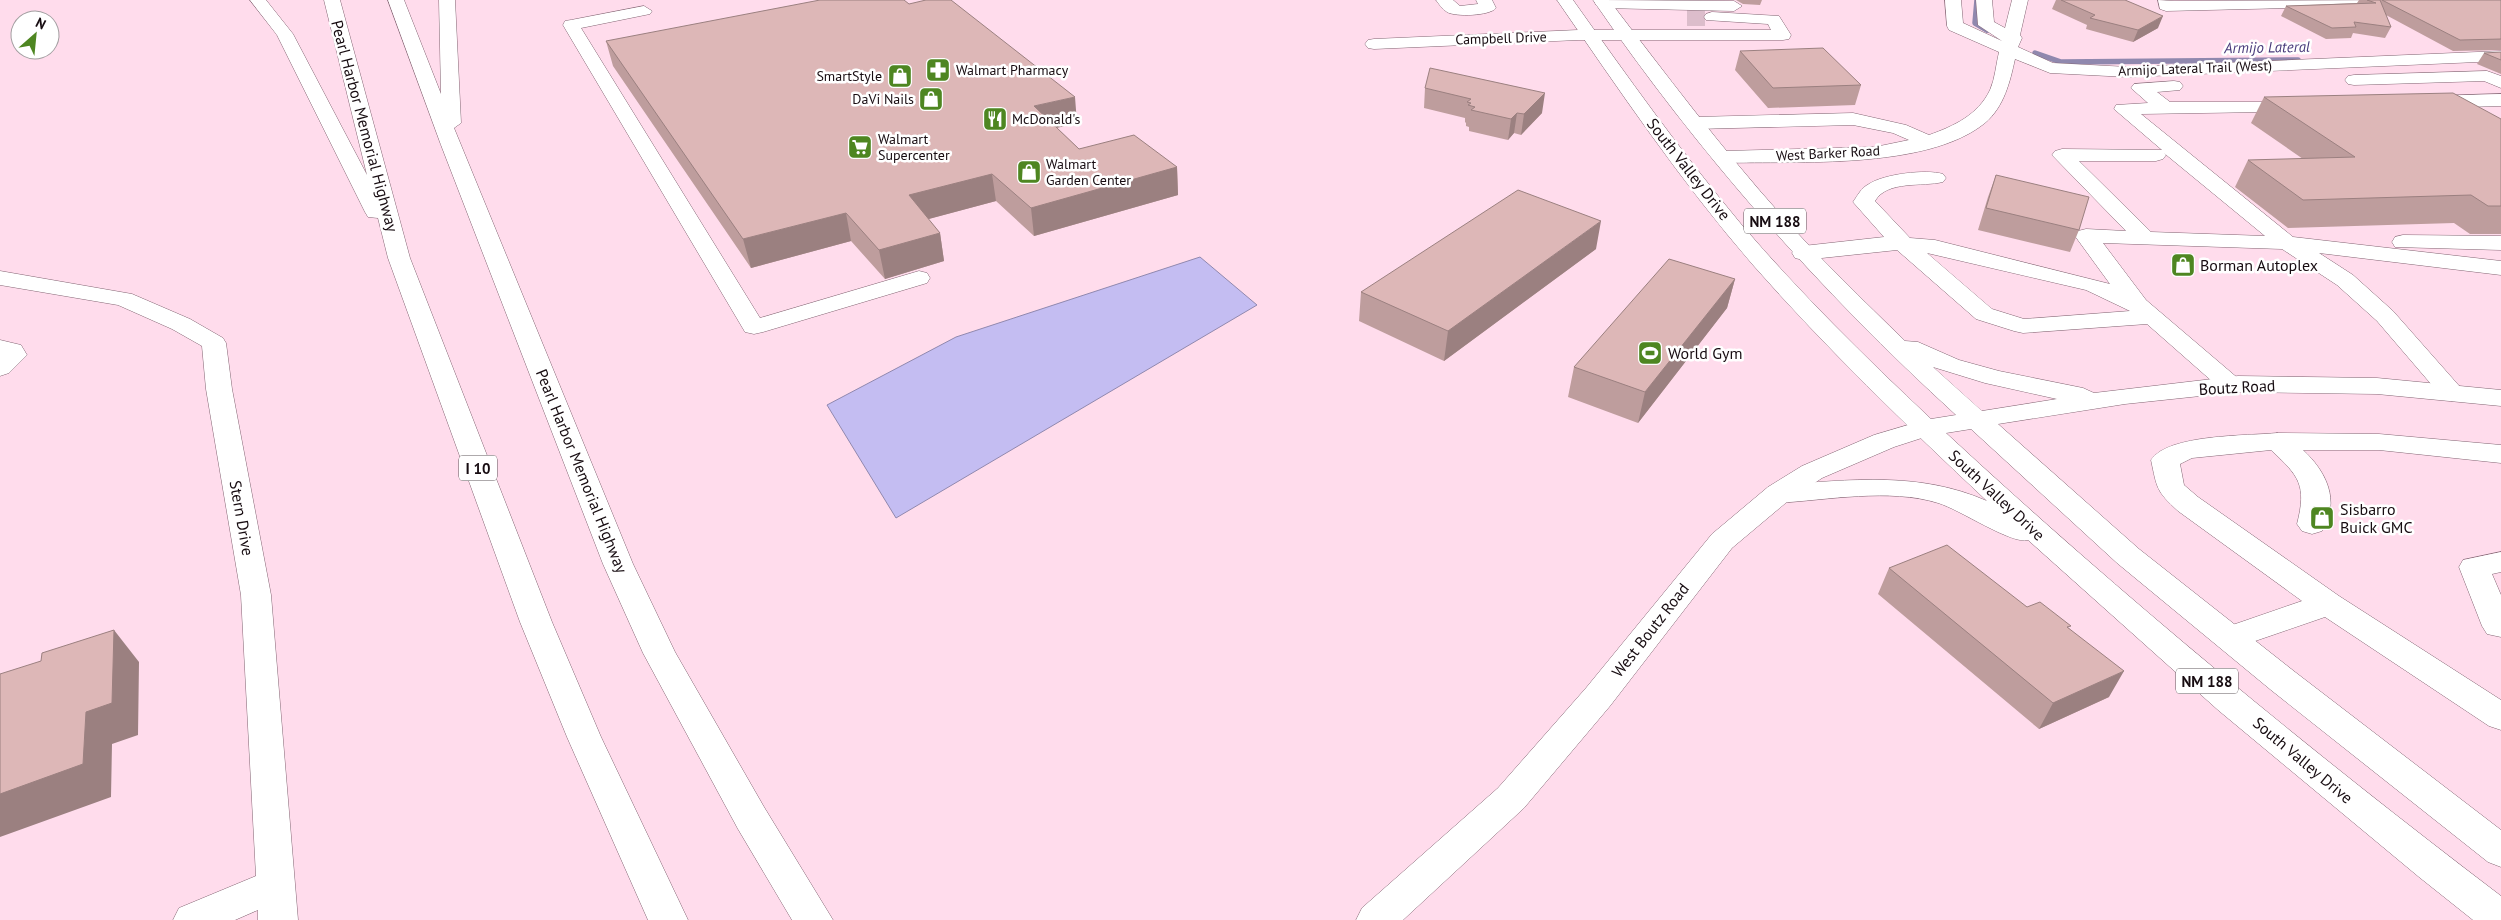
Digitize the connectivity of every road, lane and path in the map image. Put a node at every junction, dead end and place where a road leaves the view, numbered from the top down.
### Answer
1 (258, 0) edge
2 (332, 0) edge
3 (396, 0) edge
4 (447, 0) edge
5 (1444, 0) edge
6 (1484, 0) edge
7 (1565, 0) edge
8 (1953, 0) edge
9 (1984, 0) edge
10 (2020, 0) edge
11 (2166, 0) edge
12 (2415, 0) edge
13 (1602, 1) edge
14 (1657, 2) edge
15 (644, 11) dead end
16 (1773, 13) junction
17 (1687, 17) tunnel mouth
18 (1712, 17) tunnel mouth
19 (1678, 33) junction
20 (1627, 34) junction
21 (1590, 35) junction
22 (2501, 43) edge
23 (1374, 44) dead end
24 (2009, 44) junction
25 (2501, 56) edge
26 (2338, 81) dead end
27 (2309, 82) dead end
28 (2501, 83) edge
29 (2501, 100) edge
30 (2417, 102) edge
31 (2447, 102) junction
32 (2264, 106) dead end
33 (2166, 108) junction
34 (2480, 121) edge
35 (1696, 123) junction
36 (1929, 142) junction
37 (451, 145) junction
38 (2156, 155) dead end
39 (1725, 158) junction
40 (2206, 176) junction
41 (2239, 176) dead end
42 (1936, 178) dead end
43 (2145, 238) junction
44 (2287, 243) junction
45 (2501, 243) edge
46 (1903, 244) junction
47 (1803, 253) junction
48 (400, 258) junction
49 (2501, 268) edge
50 (0, 278) edge
51 (919, 278) dead end
52 (2145, 311) junction
53 (1884, 334) junction
54 (0, 347) edge
55 (0, 368) edge
56 (2230, 385) junction
57 (2452, 393) junction
58 (2501, 398) edge
59 (2104, 400) junction
60 (1975, 420) junction
61 (1925, 428) junction
62 (2277, 441) junction
63 (2501, 454) edge
64 (1778, 494) junction
65 (2312, 524) dead end
66 (2053, 548) junction
67 (2501, 562) edge
68 (2328, 604) junction
69 (2498, 626) dead end
70 (2229, 638) junction
71 (2501, 717) edge
72 (2501, 851) edge
73 (277, 903) edge
74 (2501, 919) edge
75 (193, 920) edge
76 (668, 920) edge
77 (812, 920) edge
78 (1376, 920) edge

1 - 48 main road
2 - 48 main road, Pearl Harbor Memorial Highway / I 10
3 - 37 main road, Pearl Harbor Memorial Highway
4 - 37 main road
5 - 6 main road
7 - 21 main road, South Valley Drive / NM 188
8 - 24 main road, Armijo Lateral Trail (West)
9 - 24 main road
10 - 24 main road, West Barker Road
11 - 12 main road
13 - 14 main road
13 - 20 main road, South Valley Drive / NM 188
14 - 16 main road
15 - 51 main road
16 - 18 main road
16 - 19 main road, Campbell Drive
17 - 19 main road
19 - 20 main road, Campbell Drive
20 - 21 main road, Campbell Drive
20 - 35 main road, South Valley Drive / NM 188
21 - 23 main road, Campbell Drive
21 - 61 main road, South Valley Drive / NM 188
22 - 24 main road
24 - 25 main road, Armijo Lateral Trail (West)
24 - 36 main road, West Barker Road
26 - 28 main road
27 - 33 main road
29 - 31 main road
30 - 31 main road
31 - 34 main road
32 - 33 main road
33 - 40 main road
35 - 36 main road
35 - 39 main road, South Valley Drive / NM 188
36 - 39 main road, West Barker Road
37 - 77 main road, Pearl Harbor Memorial Highway
38 - 43 main road
39 - 47 main road, South Valley Drive / NM 188
40 - 41 main road
40 - 44 main road
42 - 46 main road
43 - 44 main road
43 - 52 main road
44 - 45 main road
44 - 49 main road
44 - 57 main road
46 - 47 main road
46 - 52 main road
46 - 52 main road
47 - 53 main road, South Valley Drive / NM 188
48 - 76 main road, Pearl Harbor Memorial Highway / I 10
50 - 73 main road, Stern Drive
52 - 56 main road
53 - 59 main road
53 - 60 main road, South Valley Drive / NM 188
54 - 55 main road
56 - 57 main road, Boutz Road
56 - 59 main road, Boutz Road
57 - 58 main road, Boutz Road
59 - 60 main road, Boutz Road
60 - 61 main road, West Boutz Road
60 - 70 main road, South Valley Drive / NM 188
61 - 64 main road, West Boutz Road
61 - 66 main road, South Valley Drive / NM 188
62 - 63 main road
62 - 65 main road
62 - 68 main road
64 - 66 main road
64 - 78 main road, West Boutz Road
66 - 74 main road, South Valley Drive / NM 188
67 - 69 main road
68 - 70 main road
68 - 71 main road
70 - 72 main road, South Valley Drive / NM 188
73 - 75 main road

